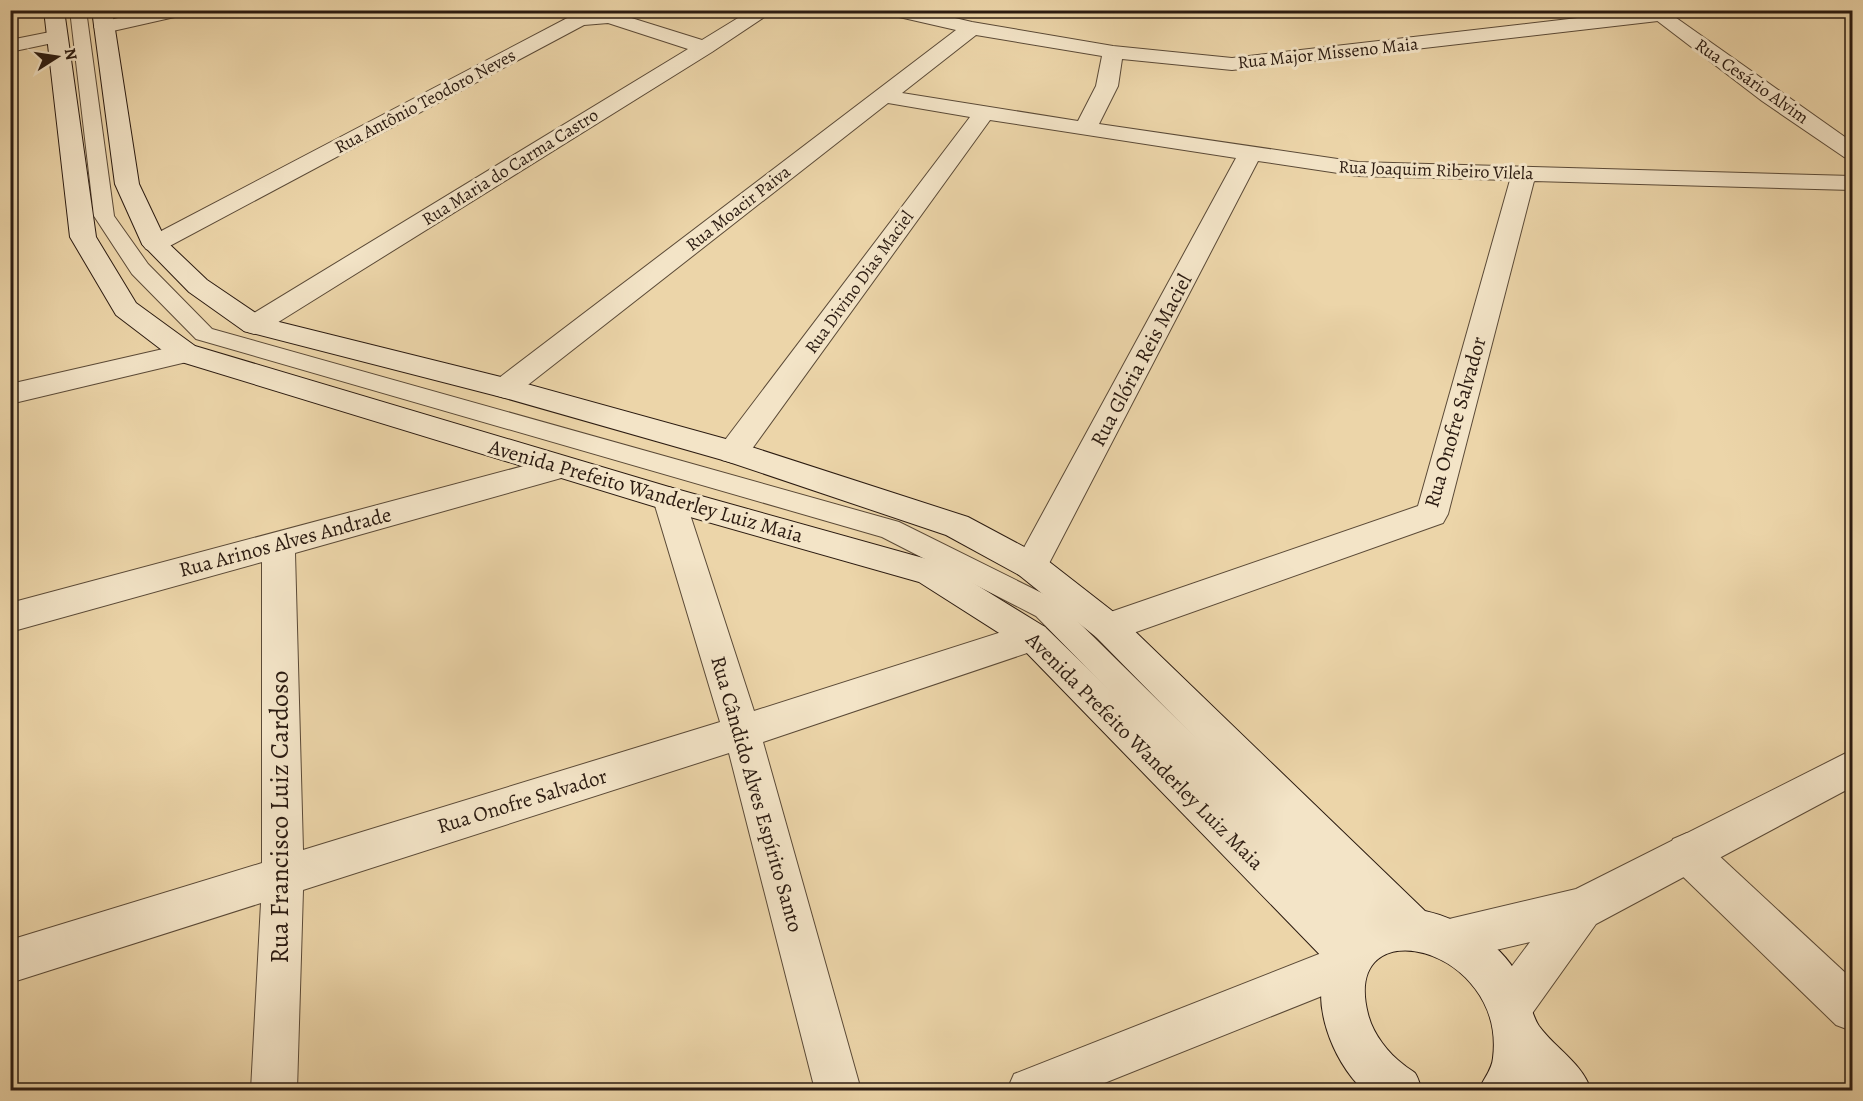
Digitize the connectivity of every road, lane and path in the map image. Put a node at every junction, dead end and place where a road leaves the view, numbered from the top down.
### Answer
1 (78, 10) edge
2 (181, 10) edge
3 (766, 10) edge
4 (893, 10) edge
5 (1681, 12) dead end
6 (1655, 13) edge
7 (103, 19) edge
8 (54, 24) edge
9 (972, 28) junction
10 (10, 46) edge
11 (705, 48) junction
12 (1113, 52) junction
13 (882, 96) junction
14 (984, 112) junction
15 (1085, 129) junction
16 (1852, 152) edge
17 (1250, 154) junction
18 (1524, 174) junction
19 (1852, 183) edge
20 (155, 244) junction
21 (254, 325) junction
22 (185, 353) junction
23 (505, 388) junction
24 (10, 394) edge
25 (733, 452) junction
26 (561, 467) junction
27 (669, 499) junction
28 (278, 543) junction
29 (1031, 566) junction
30 (10, 618) edge
31 (1108, 627) junction
32 (1033, 638) junction
33 (742, 732) junction
34 (1852, 768) edge
35 (1688, 853) junction
36 (284, 875) junction
37 (1581, 909) junction
38 (1387, 945) junction
39 (10, 962) edge
40 (1852, 1009) edge
41 (1514, 1021) junction
42 (274, 1090) edge
43 (838, 1090) edge
44 (1030, 1090) edge
45 (1399, 1090) edge
46 (1505, 1090) edge
47 (1568, 1090) edge

1 - 38 street
2 - 7 street
3 - 11 street, Rua Maria do Carma Castro
4 - 9 street, Rua Major Misseno Maia
5 - 6 street, Rua Major Misseno Maia
6 - 12 street, Rua Major Misseno Maia
6 - 16 street, Rua Cesário Alvim
7 - 20 street
8 - 10 street
8 - 22 street, Avenida Prefeito Wanderley Luiz Maia
9 - 12 street, Rua Major Misseno Maia
9 - 13 street, Rua Moacir Paiva
11 - 20 street, Rua Antônio Teodoro Neves
11 - 21 street, Rua Maria do Carma Castro
12 - 15 street
13 - 14 street, Rua Joaquim Ribeiro Vilela
13 - 23 street, Rua Moacir Paiva
14 - 15 street, Rua Joaquim Ribeiro Vilela
14 - 25 street, Rua Divino Dias Maciel
15 - 17 street, Rua Joaquim Ribeiro Vilela
17 - 18 street, Rua Joaquim Ribeiro Vilela
17 - 29 street, Rua Glória Reis Maciel
18 - 19 street, Rua Joaquim Ribeiro Vilela
18 - 31 street, Rua Onofre Salvador
20 - 21 street
21 - 23 street
22 - 24 street
22 - 26 street, Avenida Prefeito Wanderley Luiz Maia
23 - 25 street
25 - 29 street
26 - 27 street, Avenida Prefeito Wanderley Luiz Maia
26 - 28 street, Rua Arinos Alves Andrade
27 - 32 street, Avenida Prefeito Wanderley Luiz Maia
27 - 33 street, Rua Cândido Alves Espírito Santo
28 - 30 street, Rua Arinos Alves Andrade
28 - 36 street, Rua Francisco Luiz Cardoso
29 - 31 street
31 - 38 street
32 - 33 street, Rua Onofre Salvador
32 - 38 street, Avenida Prefeito Wanderley Luiz Maia
33 - 36 street, Rua Onofre Salvador
33 - 43 street, Rua Cândido Alves Espírito Santo
34 - 35 street
35 - 37 street
35 - 40 street
36 - 39 street, Rua Onofre Salvador
36 - 42 street, Rua Francisco Luiz Cardoso
37 - 38 street
37 - 41 street
38 - 41 street
38 - 44 street
38 - 45 street
41 - 46 street
41 - 47 street

